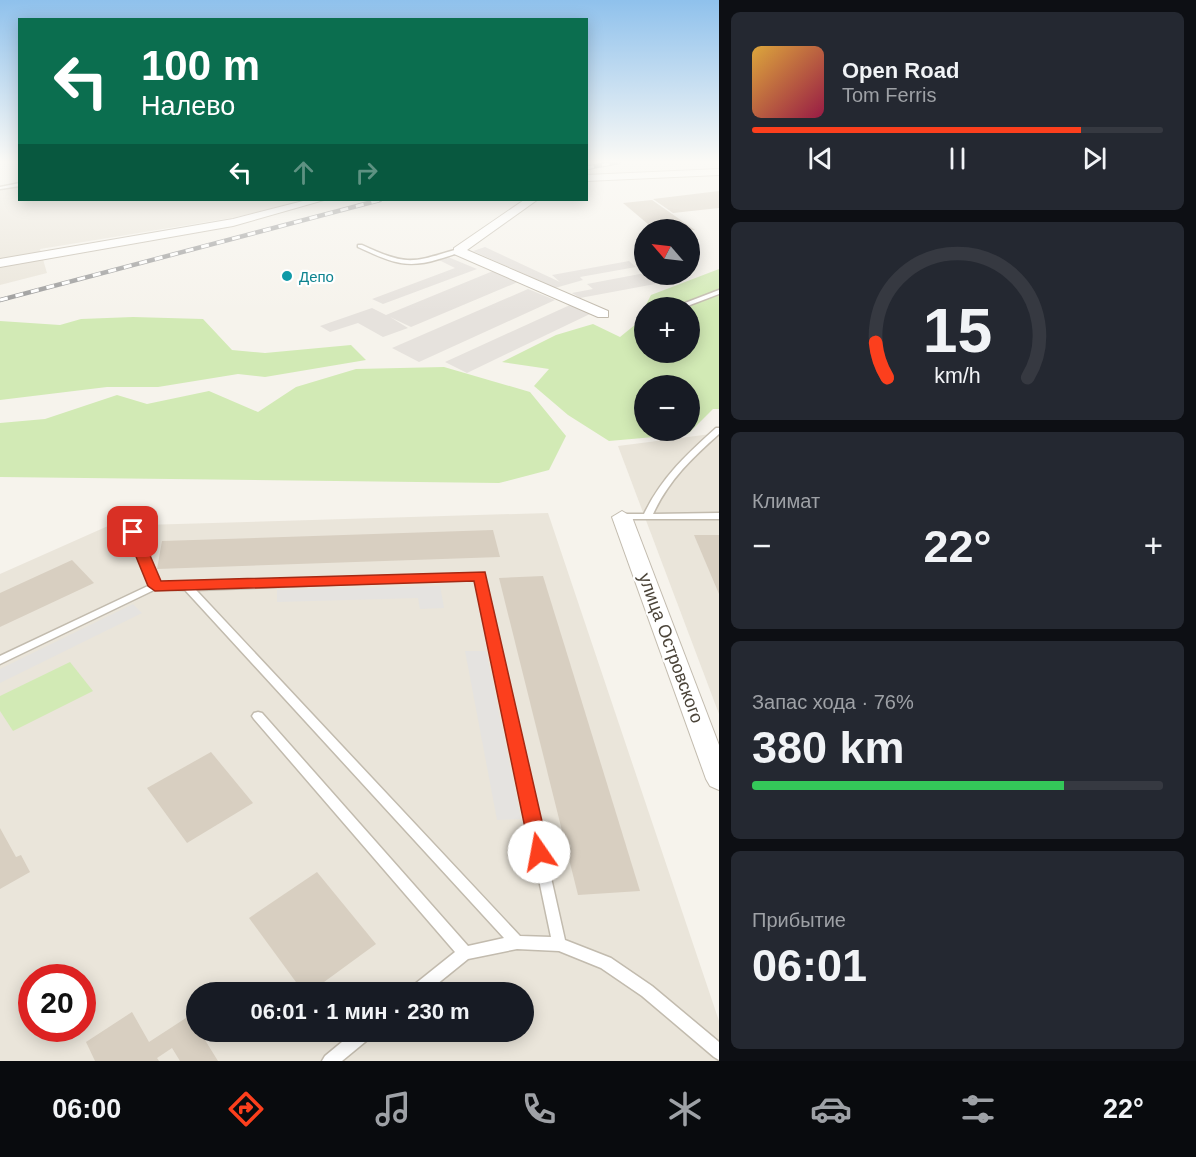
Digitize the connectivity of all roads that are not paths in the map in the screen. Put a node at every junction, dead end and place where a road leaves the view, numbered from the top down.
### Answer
1 (274, 212) edge
2 (515, 212) edge
3 (360, 246) dead end
4 (458, 251) junction
5 (0, 263) edge
6 (719, 292) edge
7 (700, 299) edge
8 (603, 314) dead end
9 (719, 430) edge
10 (719, 516) edge
11 (622, 517) joint
12 (647, 517) junction
13 (133, 532) dead end
14 (155, 586) junction
15 (188, 587) junction
16 (0, 660) edge
17 (258, 716) dead end
18 (719, 779) edge
19 (517, 942) junction
20 (559, 944) junction
21 (465, 953) junction
22 (429, 982) edge
23 (354, 1042) edge
24 (719, 1052) edge
25 (330, 1061) edge

1 - 5 street
2 - 4 street
3 - 4 lane
4 - 8 street
6 - 7 lane
9 - 12 lane
10 - 12 lane
11 - 12 lane
11 - 18 street, улица Островского
13 - 14 lane
14 - 15 lane
14 - 16 lane
15 - 19 lane
15 - 20 lane
17 - 21 lane
19 - 20 lane
19 - 21 lane
20 - 24 lane
21 - 22 lane
23 - 25 lane

